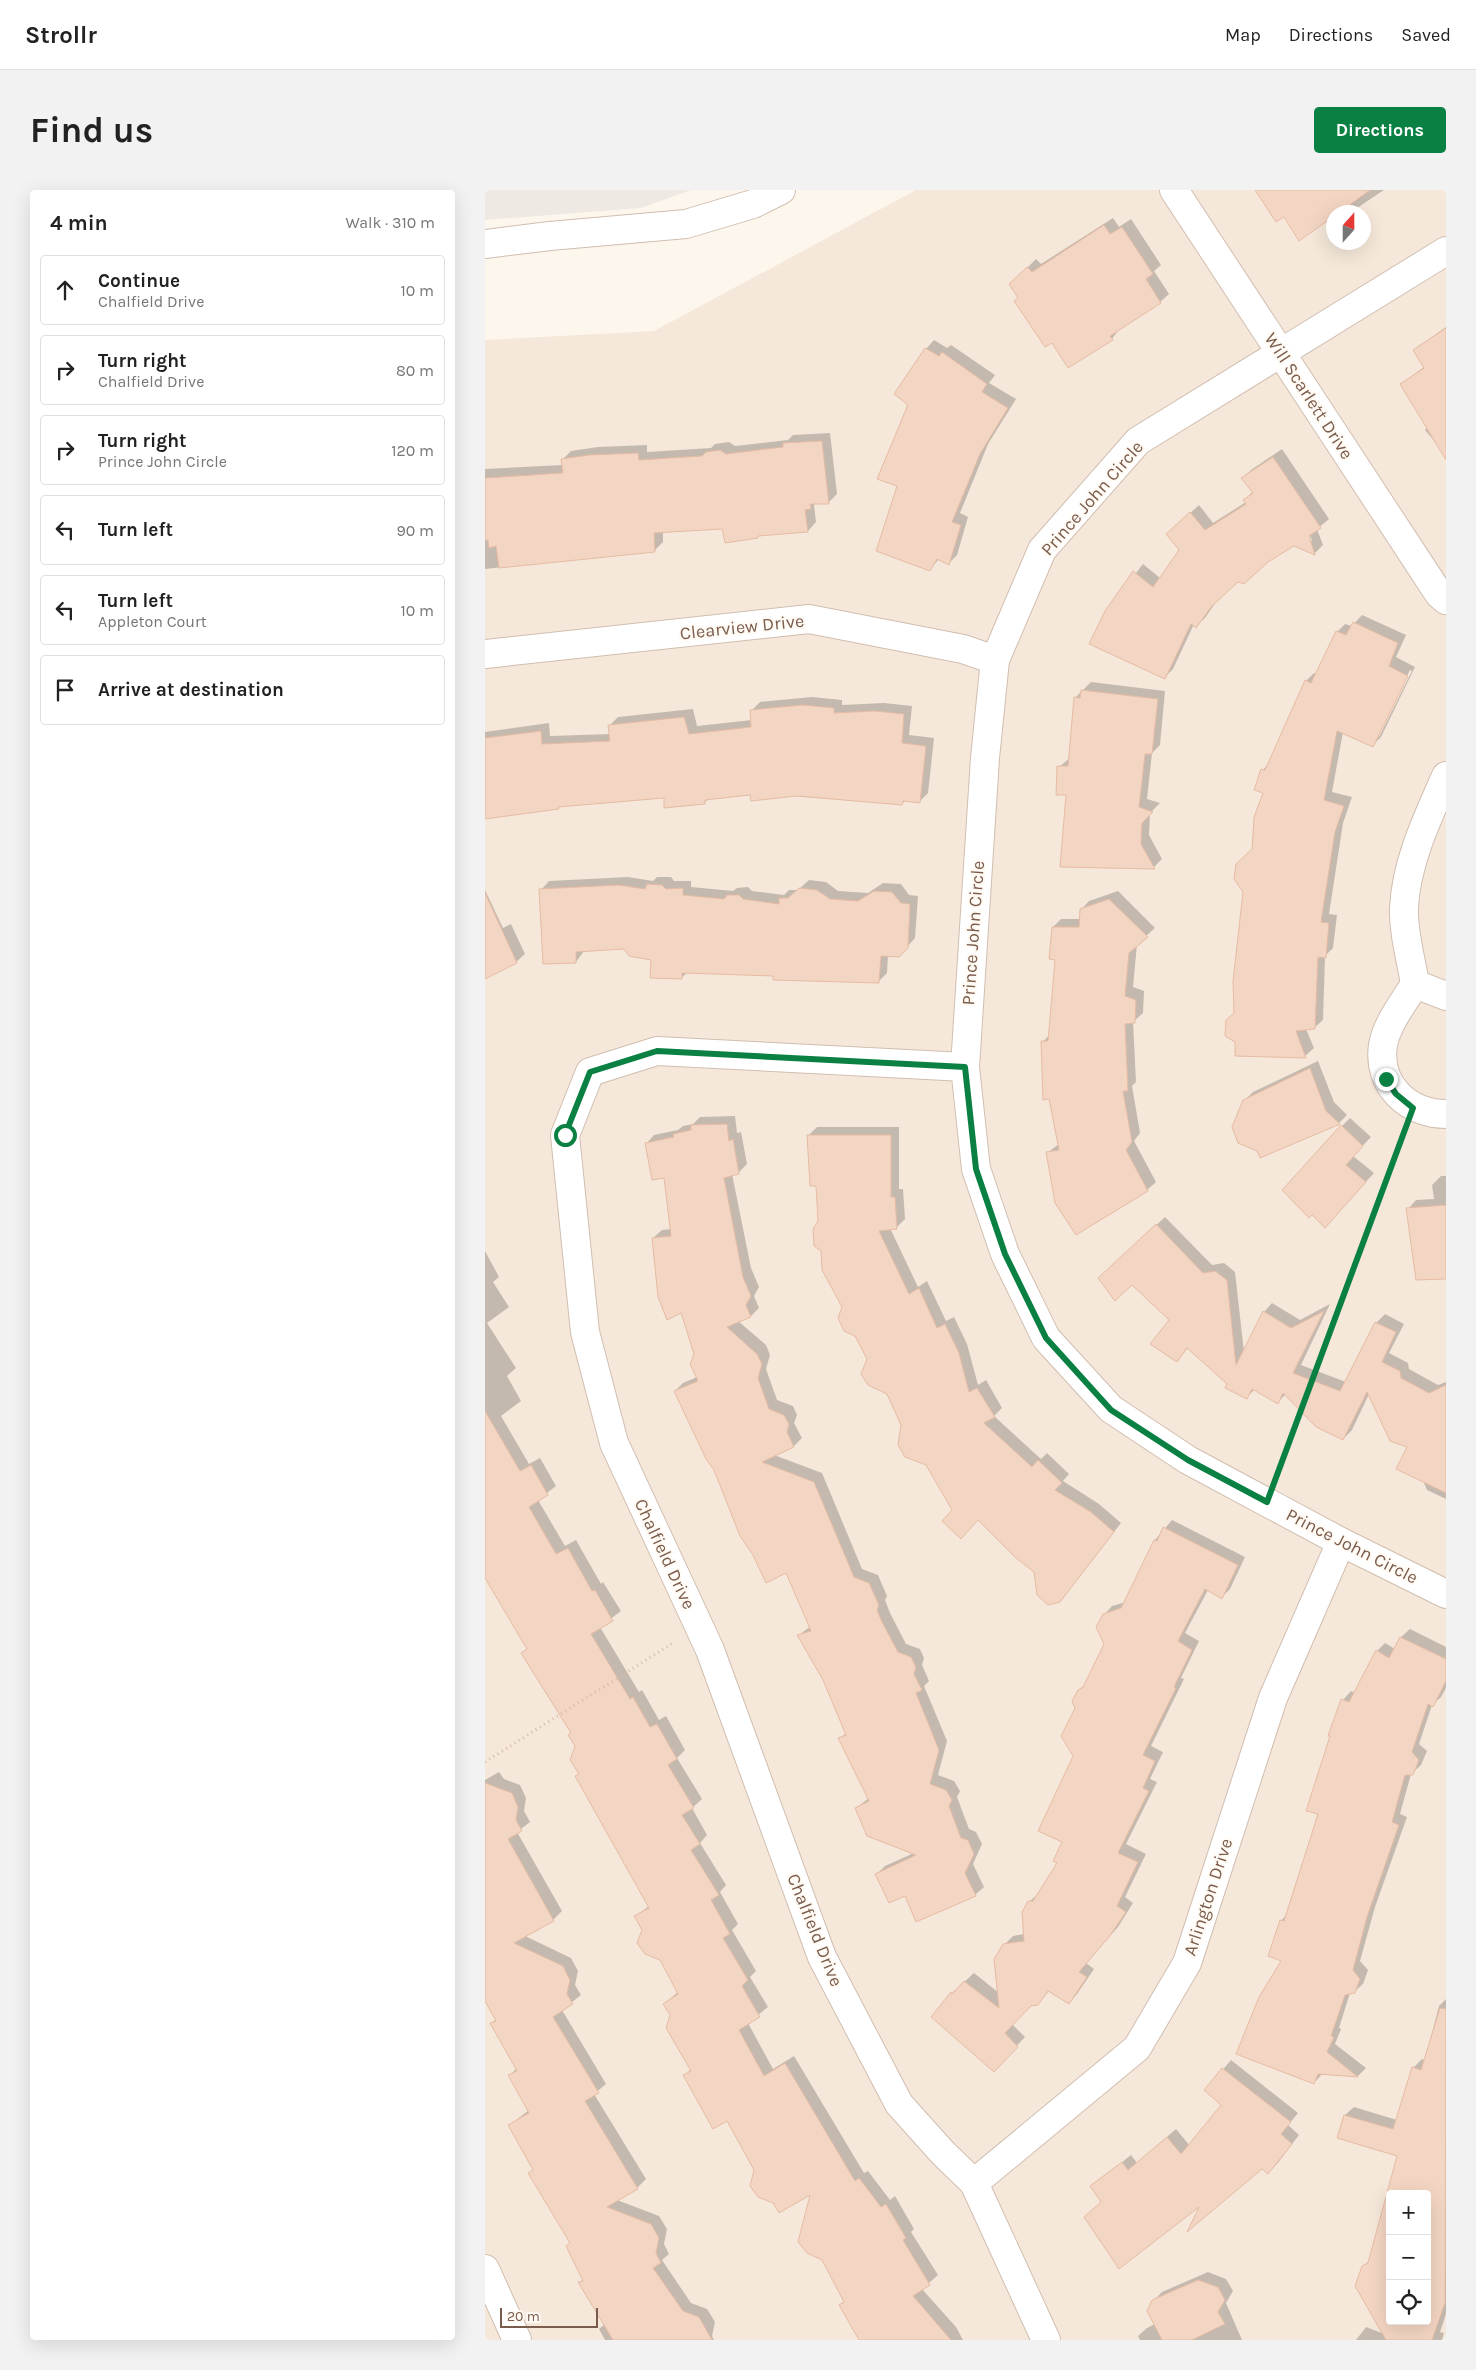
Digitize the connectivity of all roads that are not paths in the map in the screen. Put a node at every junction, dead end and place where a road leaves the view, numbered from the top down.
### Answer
1 (781, 190) edge
2 (1174, 190) edge
3 (737, 199) edge
4 (485, 244) edge
5 (1446, 251) edge
6 (1280, 353) junction
7 (1446, 600) edge
8 (485, 654) edge
9 (995, 660) junction
10 (1446, 776) edge
11 (1415, 984) junction
12 (1446, 996) edge
13 (965, 1067) junction
14 (1446, 1114) edge
15 (1341, 1542) junction
16 (1446, 1594) edge
17 (974, 2183) junction
18 (485, 2269) edge
19 (517, 2340) edge
20 (1046, 2340) edge

1 - 3 street
2 - 6 street, Will Scarlett Drive
3 - 4 street
5 - 6 street, Prince John Circle
6 - 7 street, Will Scarlett Drive
6 - 9 street, Prince John Circle
8 - 9 street, Clearview Drive
9 - 13 street, Prince John Circle
10 - 11 street
11 - 12 street
11 - 14 street
13 - 15 street, Prince John Circle
13 - 17 street, Chalfield Drive
15 - 16 street, Prince John Circle
15 - 17 street, Arlington Drive
17 - 20 street, Chalfield Drive
18 - 19 street

